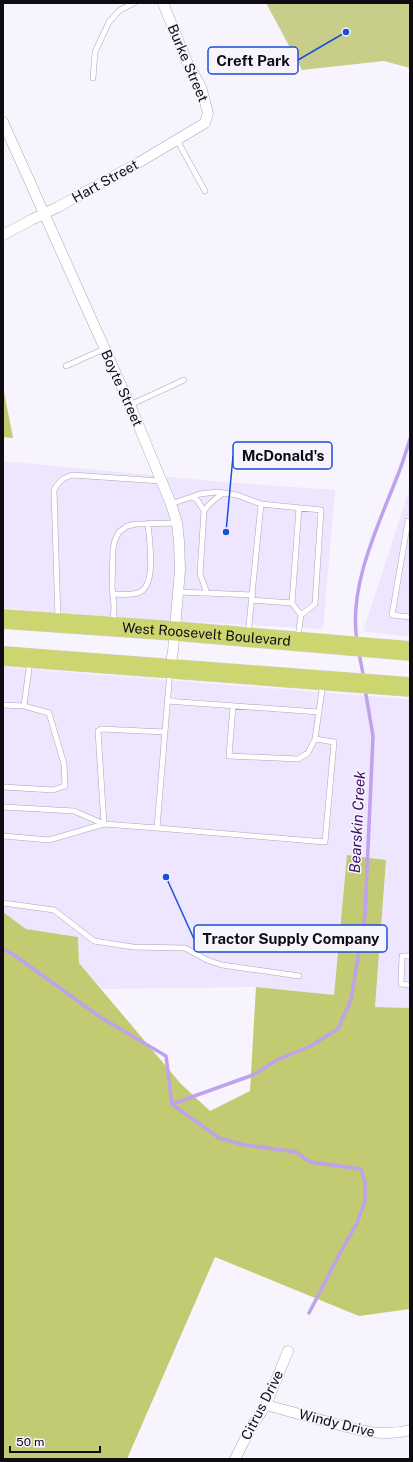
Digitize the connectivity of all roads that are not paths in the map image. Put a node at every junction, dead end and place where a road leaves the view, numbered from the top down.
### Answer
1 (134, 3) edge
2 (163, 3) edge
3 (93, 78) dead end
4 (3, 122) edge
5 (205, 123) joint
6 (177, 140) junction
7 (204, 191) dead end
8 (44, 214) junction
9 (3, 235) edge
10 (104, 349) junction
11 (66, 366) dead end
12 (184, 380) dead end
13 (130, 405) junction
14 (161, 481) junction
15 (224, 493) junction
16 (193, 497) junction
17 (171, 504) junction
18 (261, 504) junction
19 (299, 508) junction
20 (204, 511) junction
21 (410, 521) edge
22 (148, 523) junction
23 (177, 523) junction
24 (403, 550) junction
25 (410, 551) edge
26 (179, 592) junction
27 (207, 593) junction
28 (112, 594) junction
29 (252, 598) junction
30 (292, 603) junction
31 (301, 615) junction
32 (410, 617) edge
33 (3, 619) edge
34 (58, 623) junction
35 (112, 627) junction
36 (175, 631) junction
37 (248, 638) junction
38 (303, 642) junction
39 (410, 651) edge
40 (3, 656) edge
41 (31, 658) junction
42 (170, 668) junction
43 (326, 681) junction
44 (410, 687) edge
45 (168, 701) junction
46 (3, 705) edge
47 (24, 706) junction
48 (233, 706) junction
49 (319, 712) junction
50 (165, 732) junction
51 (315, 739) junction
52 (3, 787) edge
53 (3, 807) edge
54 (104, 824) junction
55 (157, 828) junction
56 (3, 836) edge
57 (3, 903) edge
58 (410, 956) edge
59 (298, 976) dead end
60 (410, 985) edge
61 (288, 1351) dead end
62 (266, 1405) junction
63 (410, 1430) edge
64 (235, 1459) edge

1 - 3 lane
2 - 5 street, Burke Street
4 - 8 street, Boyte Street
5 - 6 street, Hart Street
6 - 7 lane
6 - 8 street, Hart Street
8 - 9 street, Hart Street
8 - 10 street, Boyte Street
10 - 11 lane
10 - 13 street, Boyte Street
12 - 13 lane
13 - 14 street, Boyte Street
14 - 17 street, Boyte Street
14 - 34 lane
15 - 16 lane
15 - 18 lane
15 - 20 lane
16 - 17 lane
16 - 20 lane
17 - 23 street, Boyte Street
18 - 19 lane
18 - 29 lane
19 - 30 lane
19 - 31 lane
20 - 27 lane
21 - 24 lane
22 - 23 lane
22 - 28 lane
22 - 28 lane
23 - 26 street, Boyte Street
24 - 25 lane
24 - 32 lane
26 - 27 lane
26 - 36 street, Boyte Street
27 - 29 lane
28 - 35 lane
29 - 30 lane
29 - 37 lane
30 - 31 lane
31 - 38 lane
33 - 34 highway, West Roosevelt Boulevard
34 - 35 highway, West Roosevelt Boulevard
35 - 36 highway, West Roosevelt Boulevard
36 - 37 highway, West Roosevelt Boulevard
36 - 42 street, Boyte Street
37 - 38 highway, West Roosevelt Boulevard
38 - 39 highway, West Roosevelt Boulevard
40 - 41 highway
41 - 42 highway
41 - 47 lane
42 - 43 highway
42 - 45 lane
43 - 44 highway
43 - 49 lane
45 - 48 lane
45 - 50 lane
46 - 47 lane
47 - 52 lane
48 - 49 lane
48 - 51 lane
49 - 51 lane
50 - 54 lane
50 - 55 lane
51 - 55 lane
53 - 54 lane
54 - 55 lane
54 - 56 lane
57 - 59 lane
58 - 60 lane
61 - 62 street, Citrus Drive
62 - 63 street, Windy Drive
62 - 64 street, Citrus Drive

